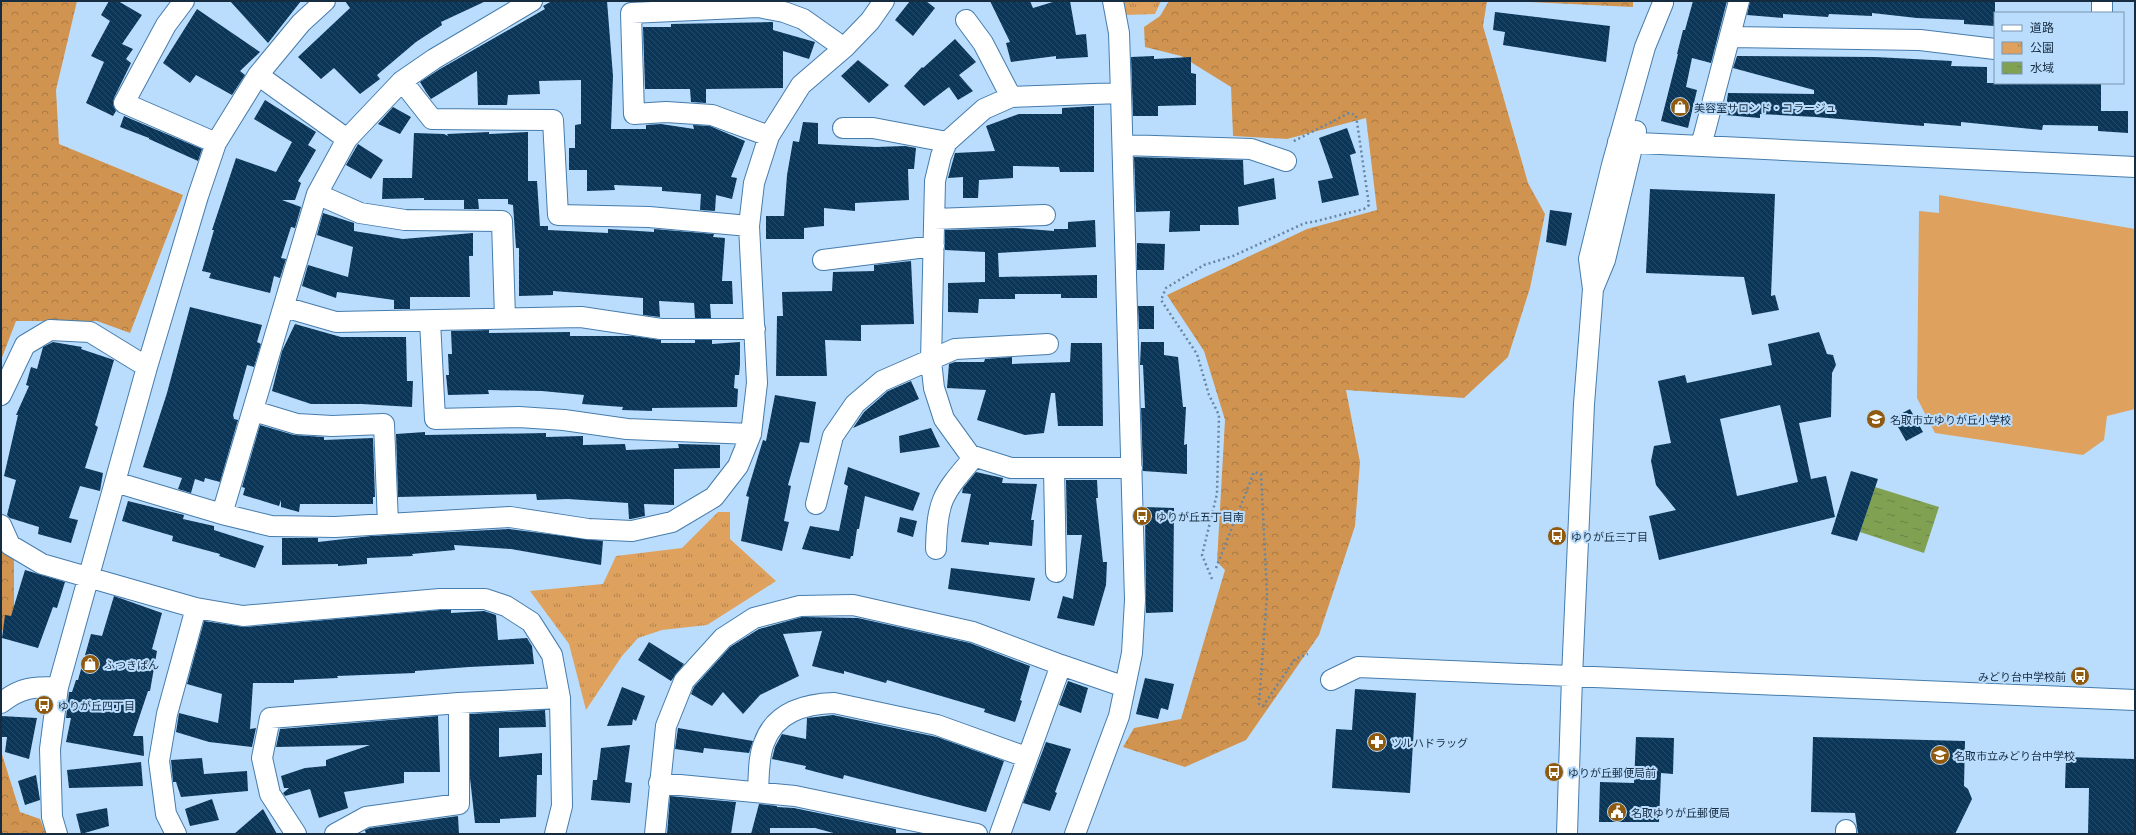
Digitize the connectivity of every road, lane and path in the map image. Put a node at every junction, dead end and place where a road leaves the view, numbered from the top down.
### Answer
1 (184, 1) edge
2 (325, 1) edge
3 (532, 1) edge
4 (884, 1) edge
5 (1112, 1) edge
6 (1739, 1) edge
7 (2102, 1) edge
8 (1663, 2) edge
9 (2102, 12) edge
10 (966, 20) dead end
11 (1730, 37) junction
12 (844, 48) junction
13 (1994, 49) edge
14 (258, 75) junction
15 (402, 81) junction
16 (1121, 94) junction
17 (1011, 97) junction
18 (843, 128) dead end
19 (769, 136) junction
20 (347, 139) junction
21 (947, 142) junction
22 (216, 143) junction
23 (1626, 143) junction
24 (1123, 145) junction
25 (1701, 146) junction
26 (1286, 152) joint
27 (2135, 167) edge
28 (317, 194) junction
29 (1045, 215) dead end
30 (934, 219) junction
31 (749, 226) junction
32 (934, 246) junction
33 (823, 260) dead end
34 (284, 307) junction
35 (505, 318) junction
36 (430, 321) junction
37 (754, 328) junction
38 (1048, 344) dead end
39 (932, 361) junction
40 (147, 367) junction
41 (1, 395) edge
42 (254, 411) junction
43 (751, 434) junction
44 (974, 456) junction
45 (1054, 468) junction
46 (1132, 468) junction
47 (115, 482) junction
48 (816, 504) dead end
49 (222, 514) junction
50 (1, 524) edge
51 (388, 524) junction
52 (936, 549) dead end
53 (1216, 568) dead end
54 (1056, 572) dead end
55 (89, 576) junction
56 (1212, 579) dead end
57 (196, 608) junction
58 (1308, 654) dead end
59 (1061, 665) junction
60 (1572, 677) junction
61 (1331, 680) dead end
62 (58, 687) junction
63 (1125, 687) junction
64 (560, 698) junction
65 (2135, 700) edge
66 (1, 703) edge
67 (459, 703) junction
68 (1026, 756) junction
69 (659, 783) junction
70 (758, 792) junction
71 (57, 834) edge
72 (176, 834) edge
73 (296, 834) edge
74 (335, 834) edge
75 (555, 834) edge
76 (655, 834) edge
77 (977, 834) edge
78 (1000, 834) edge
79 (1075, 834) edge
80 (1567, 834) edge

1 - 22 street
2 - 14 street
3 - 15 street
4 - 12 street
5 - 16 street
6 - 11 street
7 - 9 street
8 - 23 street
10 - 17 street
11 - 13 street
11 - 25 street
12 - 19 street
12 - 19 street
14 - 20 street
14 - 22 street
15 - 20 street
15 - 31 street
16 - 17 street
16 - 24 street
17 - 21 street
18 - 21 street
19 - 31 street
20 - 28 street
21 - 30 street
22 - 40 street
23 - 25 street
23 - 60 street
24 - 26 street
24 - 46 street
25 - 27 street
26 - 56 path
28 - 34 street
28 - 35 street
29 - 30 street
30 - 32 street
31 - 37 street
32 - 33 street
32 - 39 street
34 - 36 street
34 - 42 street
35 - 36 street
35 - 37 street
36 - 43 street
37 - 43 street
38 - 39 street
39 - 44 street
39 - 48 street
40 - 41 street
40 - 47 street
42 - 49 street
42 - 51 street
43 - 51 street
44 - 45 street
44 - 52 street
45 - 46 street
45 - 54 street
46 - 63 street
47 - 49 street
47 - 55 street
49 - 51 street
50 - 55 street
53 - 58 path
55 - 57 street
55 - 62 street
57 - 64 street
57 - 72 street
59 - 63 street
59 - 68 street
59 - 69 street
60 - 61 street
60 - 65 street
60 - 80 street
62 - 66 street
62 - 71 street
63 - 79 street
64 - 67 street
64 - 75 street
67 - 73 street
67 - 74 street
68 - 70 street
68 - 78 street
69 - 70 street
69 - 76 street
70 - 77 street

